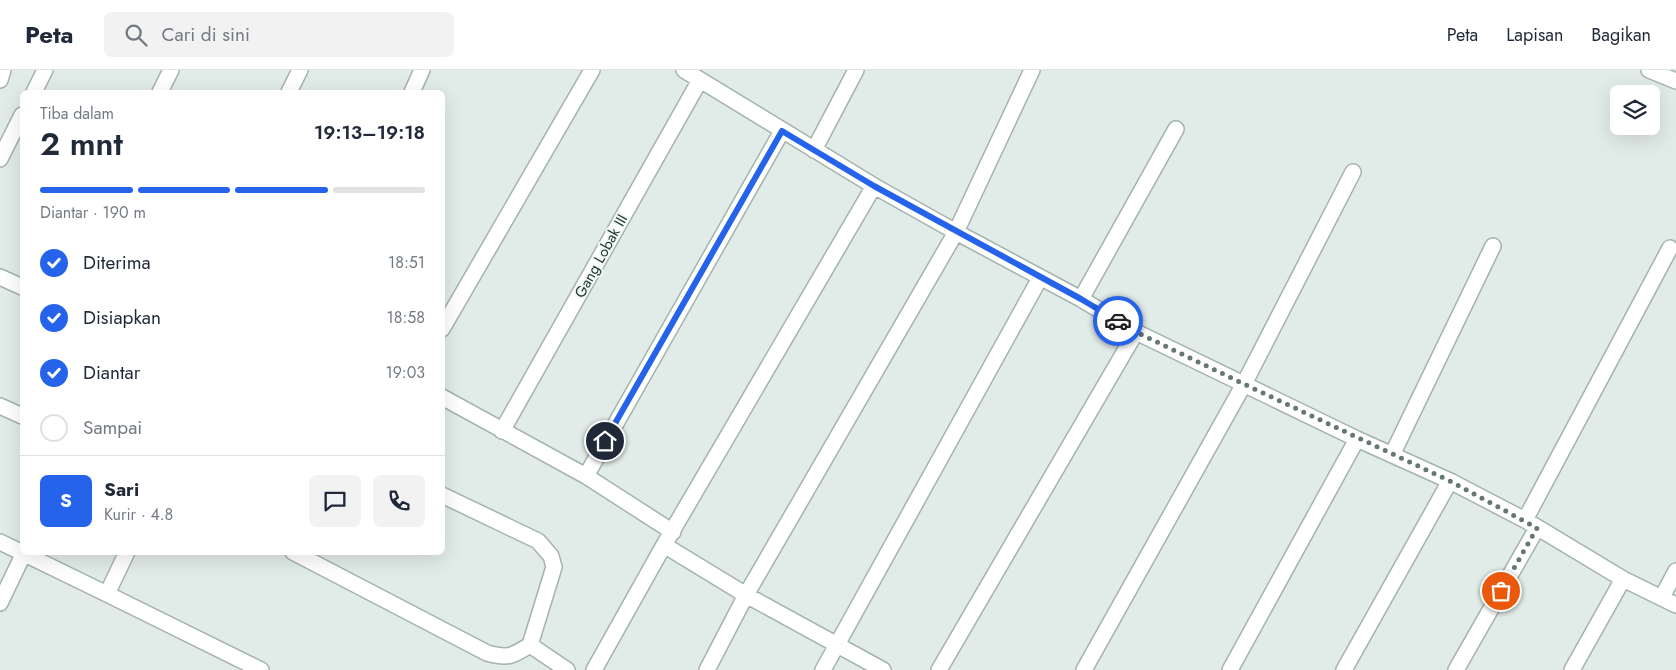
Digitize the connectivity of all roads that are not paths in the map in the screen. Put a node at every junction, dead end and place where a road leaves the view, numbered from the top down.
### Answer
1 (3, 70) edge
2 (45, 70) edge
3 (171, 70) edge
4 (300, 70) edge
5 (422, 70) edge
6 (592, 70) edge
7 (684, 70) edge
8 (856, 70) edge
9 (1032, 70) edge
10 (1649, 70) edge
11 (0, 80) edge
12 (700, 80) junction
13 (1676, 81) edge
14 (35, 90) edge
15 (161, 90) edge
16 (290, 90) edge
17 (413, 90) edge
18 (20, 119) edge
19 (1176, 129) dead end
20 (782, 131) junction
21 (814, 150) junction
22 (0, 159) edge
23 (1352, 172) dead end
24 (874, 186) junction
25 (956, 232) junction
26 (1493, 246) dead end
27 (1670, 248) dead end
28 (0, 277) edge
29 (1040, 278) junction
30 (20, 286) edge
31 (1081, 299) junction
32 (445, 324) edge
33 (1136, 332) junction
34 (1244, 384) junction
35 (445, 399) edge
36 (0, 406) edge
37 (20, 415) edge
38 (502, 431) junction
39 (1357, 439) junction
40 (1392, 455) junction
41 (586, 476) junction
42 (1450, 481) junction
43 (445, 496) edge
44 (1531, 524) junction
45 (669, 538) junction
46 (0, 542) edge
47 (20, 551) edge
48 (23, 555) edge
49 (28, 555) edge
50 (126, 555) edge
51 (299, 555) edge
52 (1676, 570) edge
53 (1623, 578) junction
54 (107, 594) junction
55 (746, 595) junction
56 (1662, 597) junction
57 (0, 603) edge
58 (1676, 605) edge
59 (530, 645) junction
60 (837, 645) junction
61 (261, 670) edge
62 (567, 670) edge
63 (594, 670) edge
64 (707, 670) edge
65 (823, 670) edge
66 (883, 670) edge
67 (938, 670) edge
68 (1084, 670) edge
69 (1230, 670) edge
70 (1344, 670) edge
71 (1456, 670) edge
72 (1572, 670) edge

1 - 11 street
2 - 14 street
3 - 15 street
4 - 16 street
5 - 17 street
6 - 32 street
7 - 12 street
8 - 21 street
9 - 25 street
10 - 13 street
12 - 20 street
12 - 38 street, Gang Lobak III
18 - 22 street
19 - 31 street
20 - 21 street
20 - 41 street
21 - 24 street
23 - 34 street
24 - 25 street
24 - 45 street
25 - 29 street
25 - 55 street
26 - 40 street
27 - 44 street
28 - 30 street
29 - 31 street
29 - 60 street
31 - 33 street
33 - 34 street
33 - 67 street
34 - 39 street
34 - 68 street
35 - 38 street
36 - 37 street
38 - 41 street
39 - 40 street
39 - 69 street
40 - 42 street
41 - 45 street
42 - 44 street
42 - 70 street
43 - 59 street
44 - 53 street
44 - 71 street
45 - 55 street
45 - 63 street
46 - 47 street
48 - 57 street
49 - 54 street
50 - 54 street
51 - 59 street
52 - 56 street
53 - 56 street
53 - 72 street
54 - 61 street
55 - 60 street
55 - 64 street
56 - 58 street
59 - 62 street
60 - 65 street
60 - 66 street

